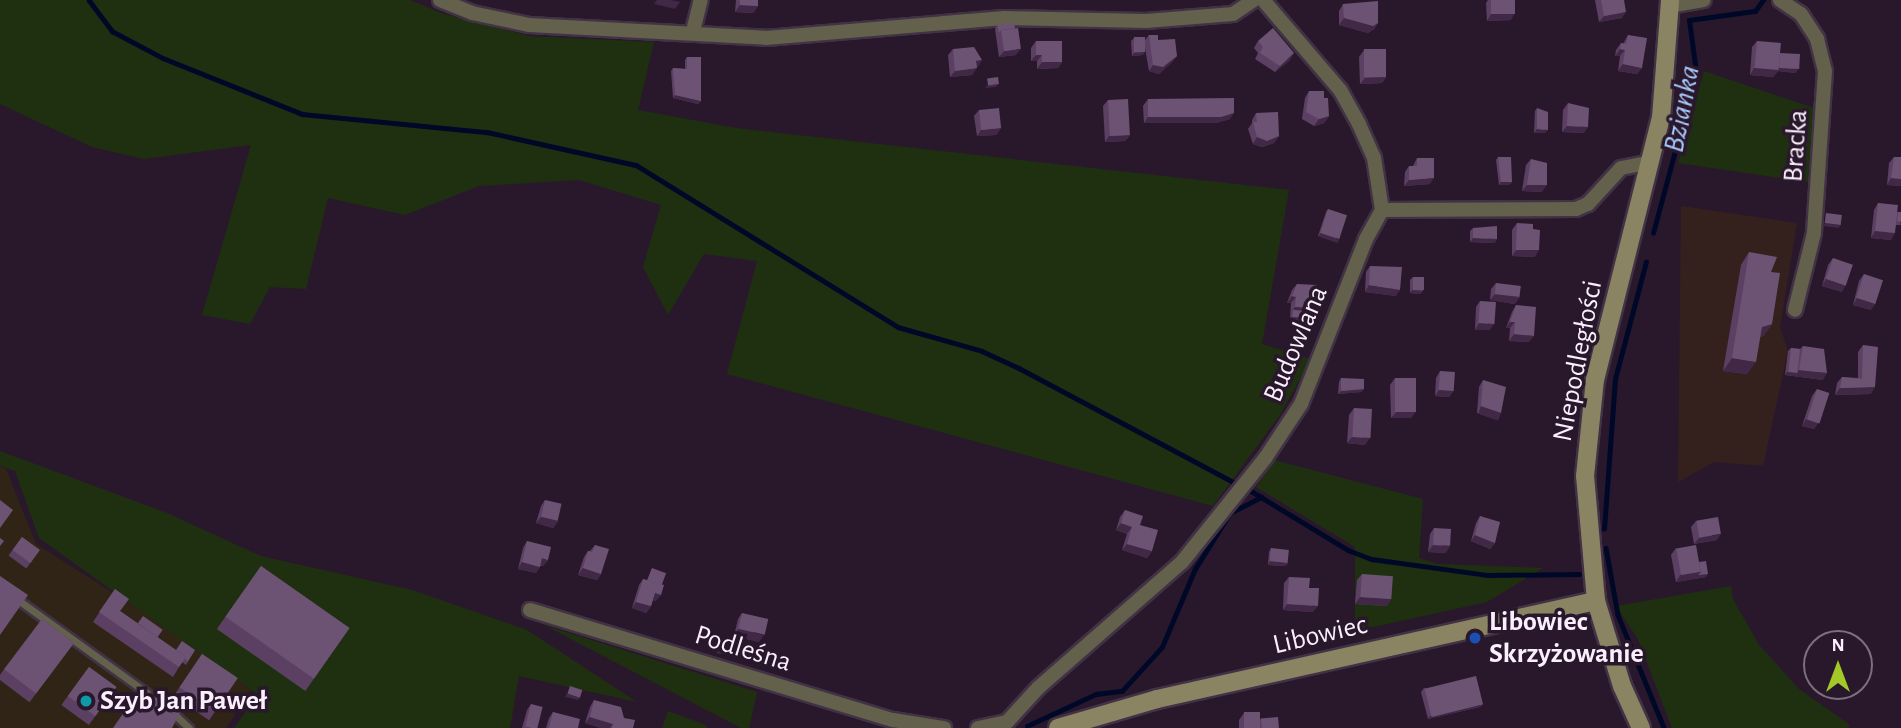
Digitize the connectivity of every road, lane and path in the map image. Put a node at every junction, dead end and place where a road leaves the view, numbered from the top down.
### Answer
1 (440, 0) edge
2 (701, 0) edge
3 (1254, 0) edge
4 (1263, 0) edge
5 (1703, 0) edge
6 (1780, 0) edge
7 (1670, 3) edge
8 (693, 32) junction
9 (1651, 162) junction
10 (1382, 210) junction
11 (1794, 310) dead end
12 (0, 587) edge
13 (1596, 601) junction
14 (530, 610) dead end
15 (158, 701) edge
16 (168, 708) edge
17 (1006, 725) edge
18 (188, 728) edge
19 (944, 728) edge
20 (978, 728) edge
21 (1058, 728) edge
22 (1641, 728) edge

1 - 8 street
2 - 8 street
3 - 8 street
4 - 10 street
5 - 7 street
6 - 11 street, Bracka
7 - 9 street, Niepodległości
9 - 10 street
9 - 13 street, Niepodległości
10 - 17 street, Budowlana
12 - 15 lane
13 - 21 street, Libowiec
13 - 22 street, Niepodległości
14 - 19 street, Podleśna
16 - 18 lane
17 - 20 street

